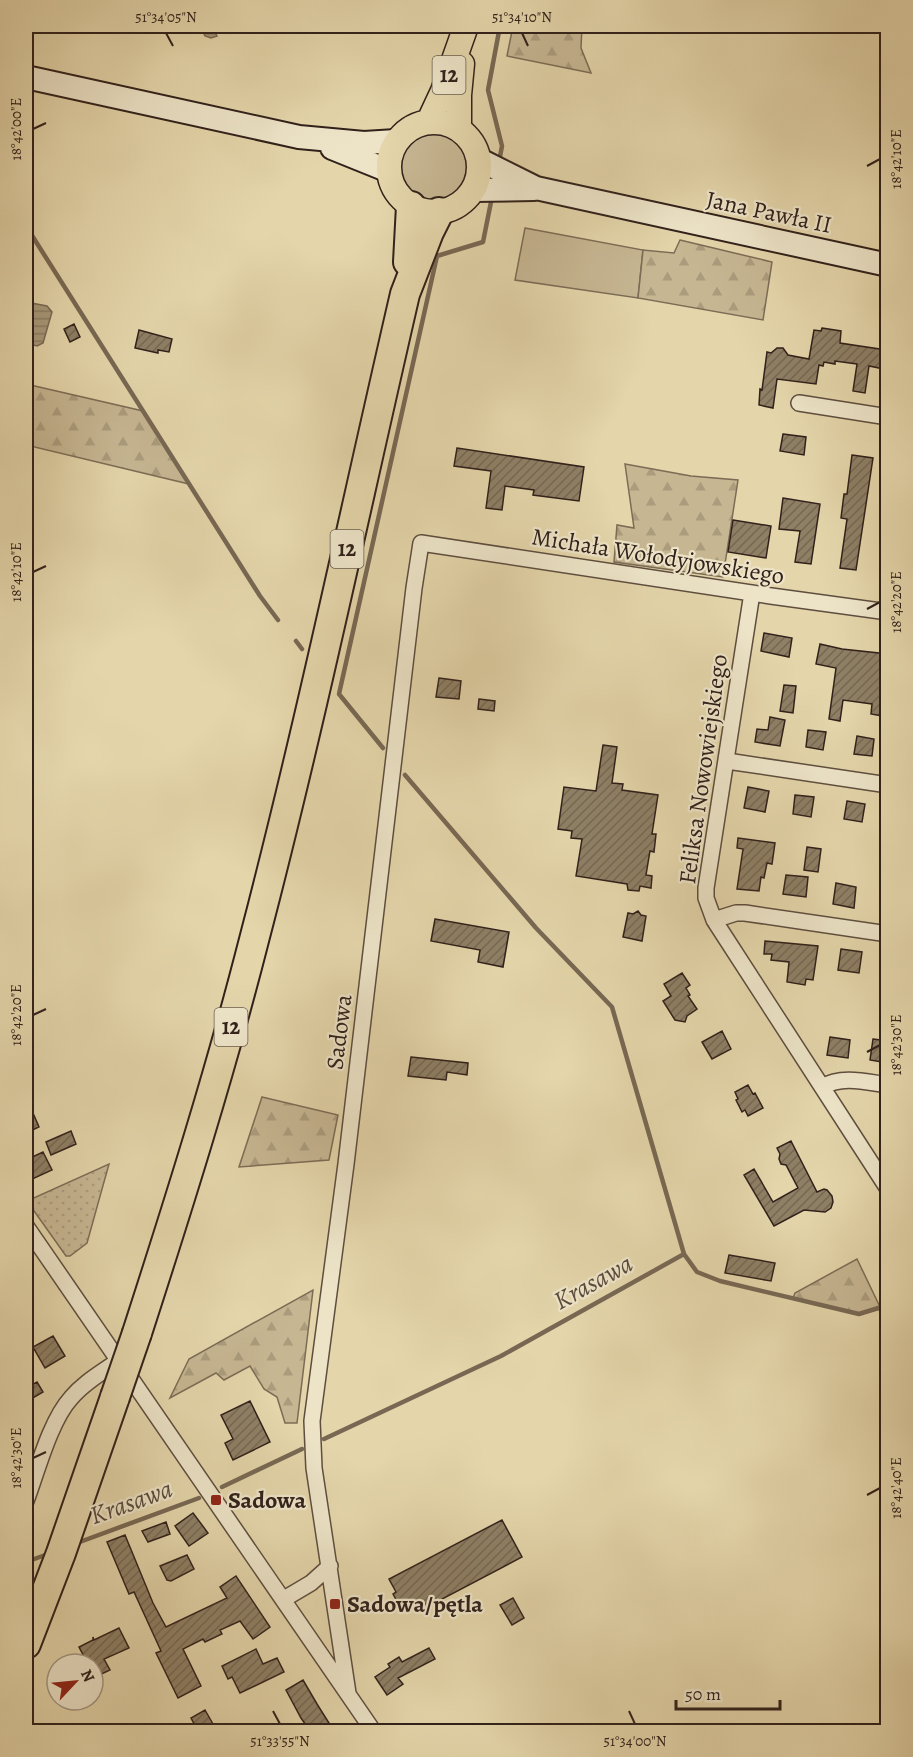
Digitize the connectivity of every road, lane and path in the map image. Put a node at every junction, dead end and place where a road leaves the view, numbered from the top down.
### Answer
1 (466, 27) edge
2 (26, 77) edge
3 (429, 121) junction
4 (459, 128) junction
5 (299, 136) junction
6 (396, 141) junction
7 (389, 171) junction
8 (489, 178) junction
9 (411, 206) junction
10 (439, 212) junction
11 (888, 265) edge
12 (405, 294) junction
13 (799, 403) dead end
14 (888, 417) edge
15 (422, 543) joint
16 (752, 593) junction
17 (888, 612) edge
18 (727, 761) junction
19 (888, 785) edge
20 (714, 920) junction
21 (888, 934) edge
22 (888, 1085) edge
23 (822, 1087) junction
24 (888, 1189) edge
25 (26, 1226) edge
26 (119, 1360) junction
27 (26, 1501) edge
28 (330, 1566) junction
29 (284, 1599) junction
30 (26, 1644) edge
31 (348, 1693) junction
32 (374, 1731) edge

1 - 3 main road, 12
1 - 4 main road, 12
2 - 5 main road
3 - 4 main road, 12
3 - 6 main road, 12
4 - 8 main road, 12
5 - 6 main road
5 - 7 main road
6 - 7 main road
7 - 9 main road
8 - 10 main road
8 - 11 main road, Jana Pawła II
9 - 10 main road
9 - 12 highway, 12
10 - 12 highway, 12
12 - 30 highway, 12, bridge
13 - 14 street
15 - 16 street, Michała Wołodyjowskiego
15 - 28 street, Sadowa
16 - 17 street, Michała Wołodyjowskiego
16 - 18 street, Feliksa Nowowiejskiego
18 - 19 street
18 - 20 street, Feliksa Nowowiejskiego
20 - 21 street
20 - 23 street, Feliksa Nowowiejskiego
22 - 23 street
23 - 24 street, Feliksa Nowowiejskiego
25 - 26 street
26 - 27 street
26 - 29 street
28 - 29 street
28 - 31 street, Sadowa
29 - 31 street
31 - 32 street, Sadowa

